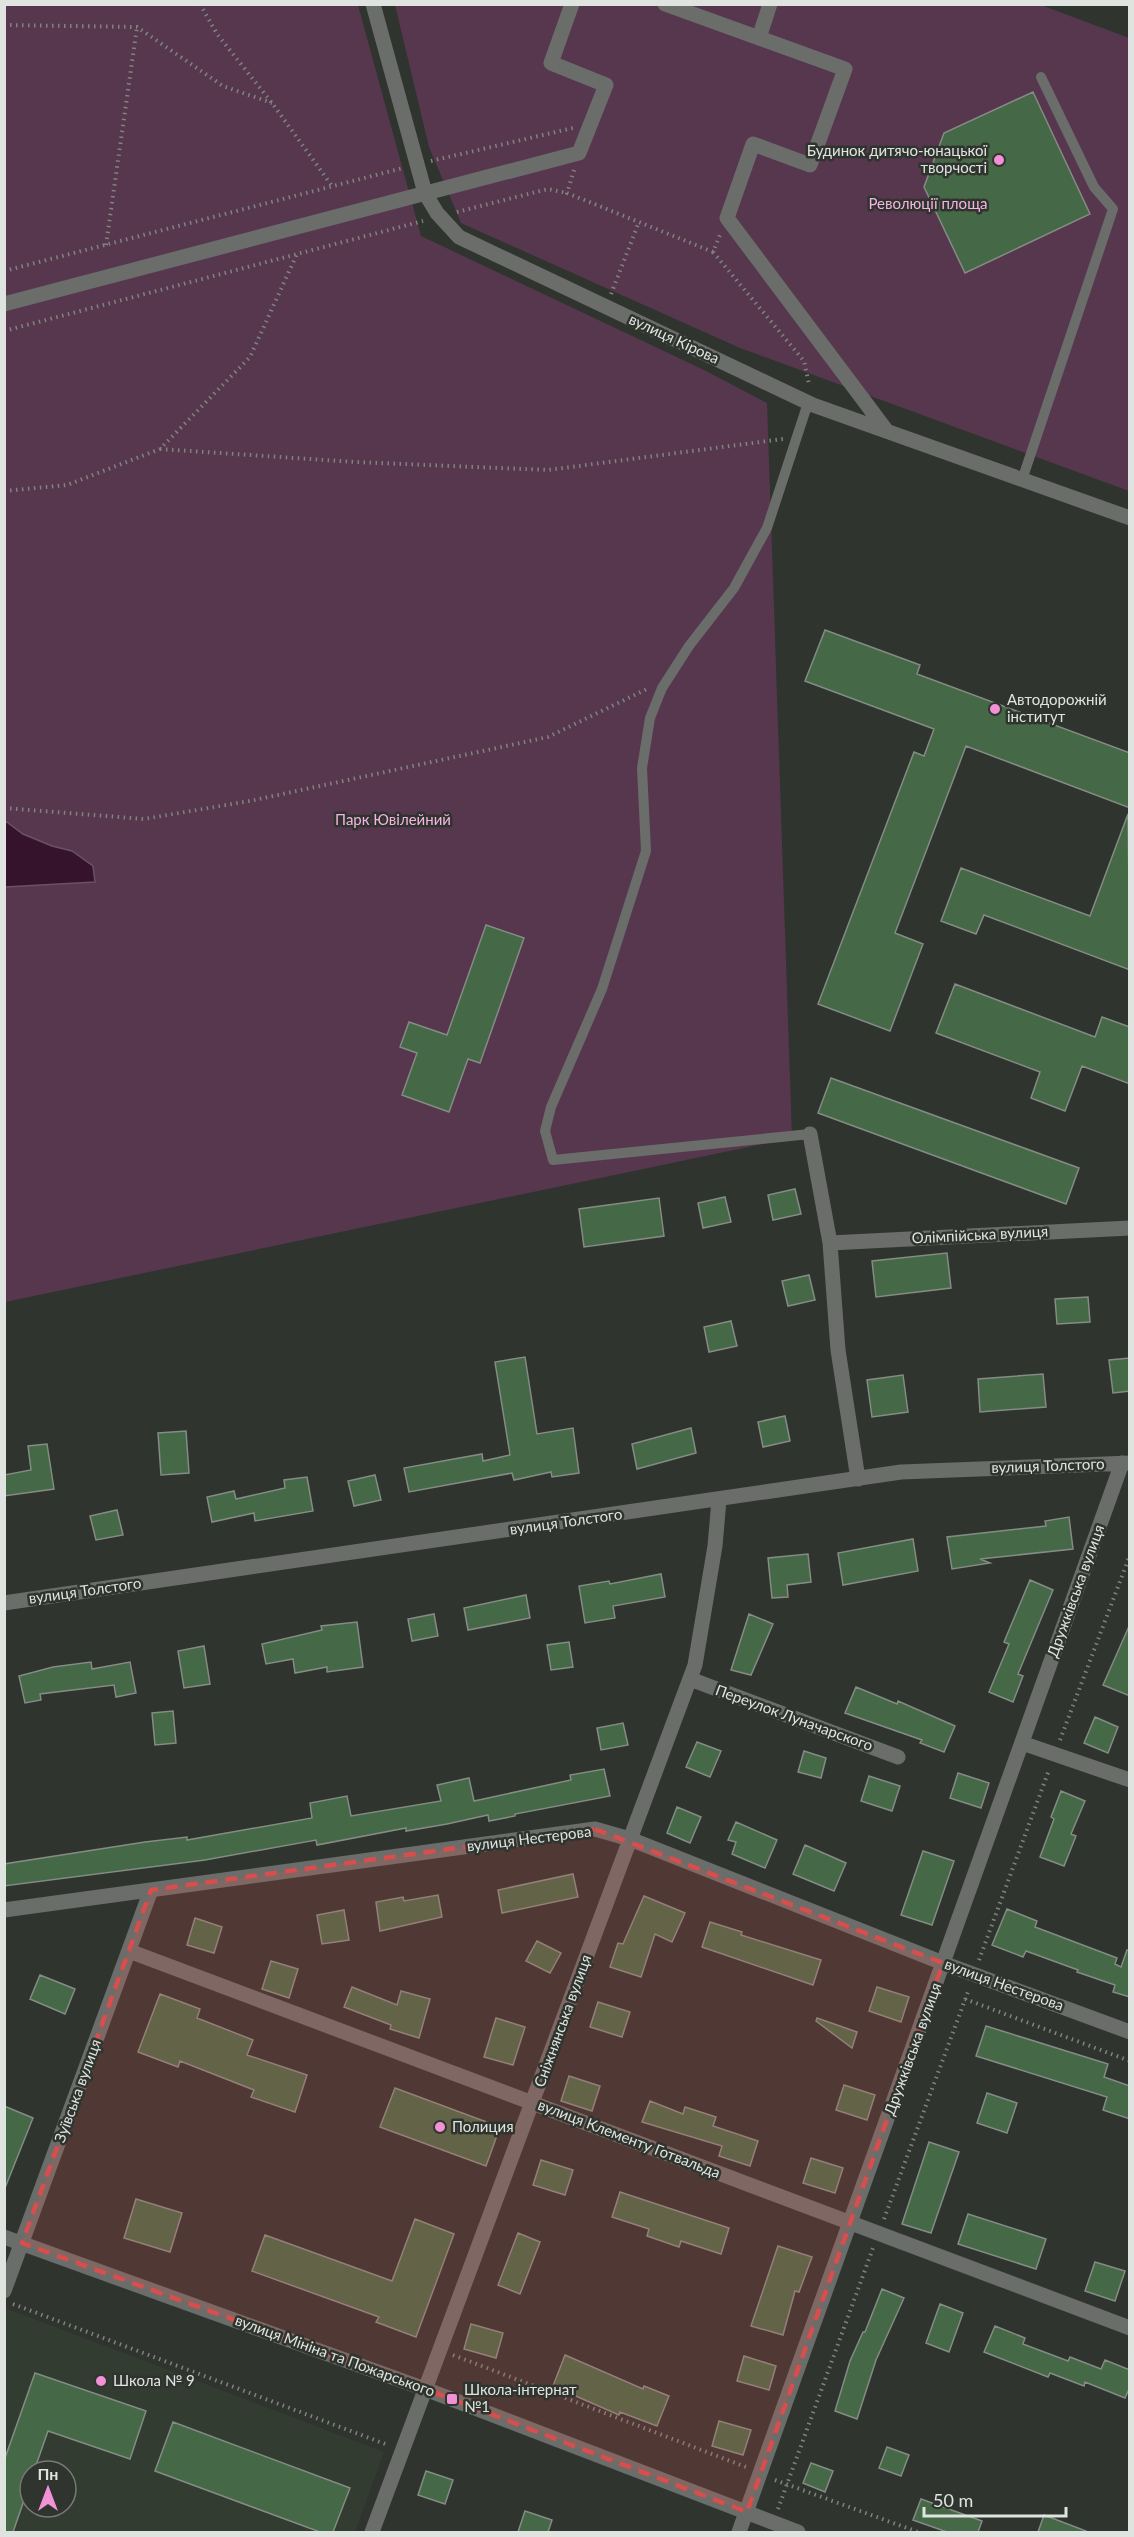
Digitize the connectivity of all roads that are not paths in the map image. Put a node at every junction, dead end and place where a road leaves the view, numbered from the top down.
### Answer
1 (373, 4) edge
2 (572, 4) edge
3 (770, 4) edge
4 (674, 6) edge
5 (759, 38) junction
6 (1041, 77) dead end
7 (425, 193) junction
8 (4, 304) edge
9 (813, 405) junction
10 (886, 430) junction
11 (1022, 480) junction
12 (1130, 518) edge
13 (810, 1134) joint
14 (1130, 1228) edge
15 (830, 1243) junction
16 (1126, 1463) edge
17 (858, 1479) junction
18 (718, 1500) junction
19 (4, 1603) edge
20 (690, 1679) junction
21 (1022, 1743) junction
22 (898, 1757) dead end
23 (1130, 1780) edge
24 (630, 1839) junction
25 (151, 1890) junction
26 (4, 1910) edge
27 (129, 1951) junction
28 (943, 1963) junction
29 (1130, 2032) edge
30 (533, 2103) junction
31 (850, 2223) junction
32 (4, 2237) edge
33 (22, 2243) junction
34 (4, 2291) edge
35 (1130, 2328) edge
36 (425, 2389) junction
37 (747, 2512) junction
38 (372, 2532) edge
39 (739, 2532) edge
40 (798, 2532) edge

1 - 7 street, вулиця Кірова
2 - 7 street
3 - 5 street
4 - 5 street
5 - 10 street
6 - 11 lane
7 - 8 street
7 - 9 street, вулиця Кірова
9 - 10 street, вулиця Кірова
9 - 13 lane
10 - 11 street, вулиця Кірова
11 - 12 street, вулиця Кірова
13 - 15 street
14 - 15 street, Олімпійська вулиця
15 - 17 street
16 - 17 street, вулиця Толстого
16 - 21 street, Дружківська вулиця
17 - 18 street, вулиця Толстого
18 - 19 street, вулиця Толстого
18 - 20 street, Сніжнянська вулиця
20 - 22 street, Переулок Луначарского
20 - 24 street, Сніжнянська вулиця
21 - 23 street
21 - 28 street, Дружківська вулиця
24 - 25 street, вулиця Нестерова
24 - 28 street, вулиця Нестерова
24 - 30 street, Сніжнянська вулиця
25 - 26 street, вулиця Нестерова
25 - 27 street, Зуївська вулиця
27 - 30 street, вулиця Клементу Готвальда
27 - 33 street, Зуївська вулиця
28 - 29 street, вулиця Нестерова
28 - 31 street, Дружківська вулиця
30 - 31 street, вулиця Клементу Готвальда
30 - 36 street, Сніжнянська вулиця
31 - 35 street, вулиця Клементу Готвальда
31 - 37 street, Дружківська вулиця
32 - 33 street, вулиця Мініна та Пожарського
33 - 34 street, Зуївська вулиця
33 - 36 street, вулиця Мініна та Пожарського
36 - 37 street, вулиця Мініна та Пожарського
36 - 38 street, Сніжнянська вулиця
37 - 39 street, Дружківська вулиця
37 - 40 street, вулиця Мініна та Пожарського

